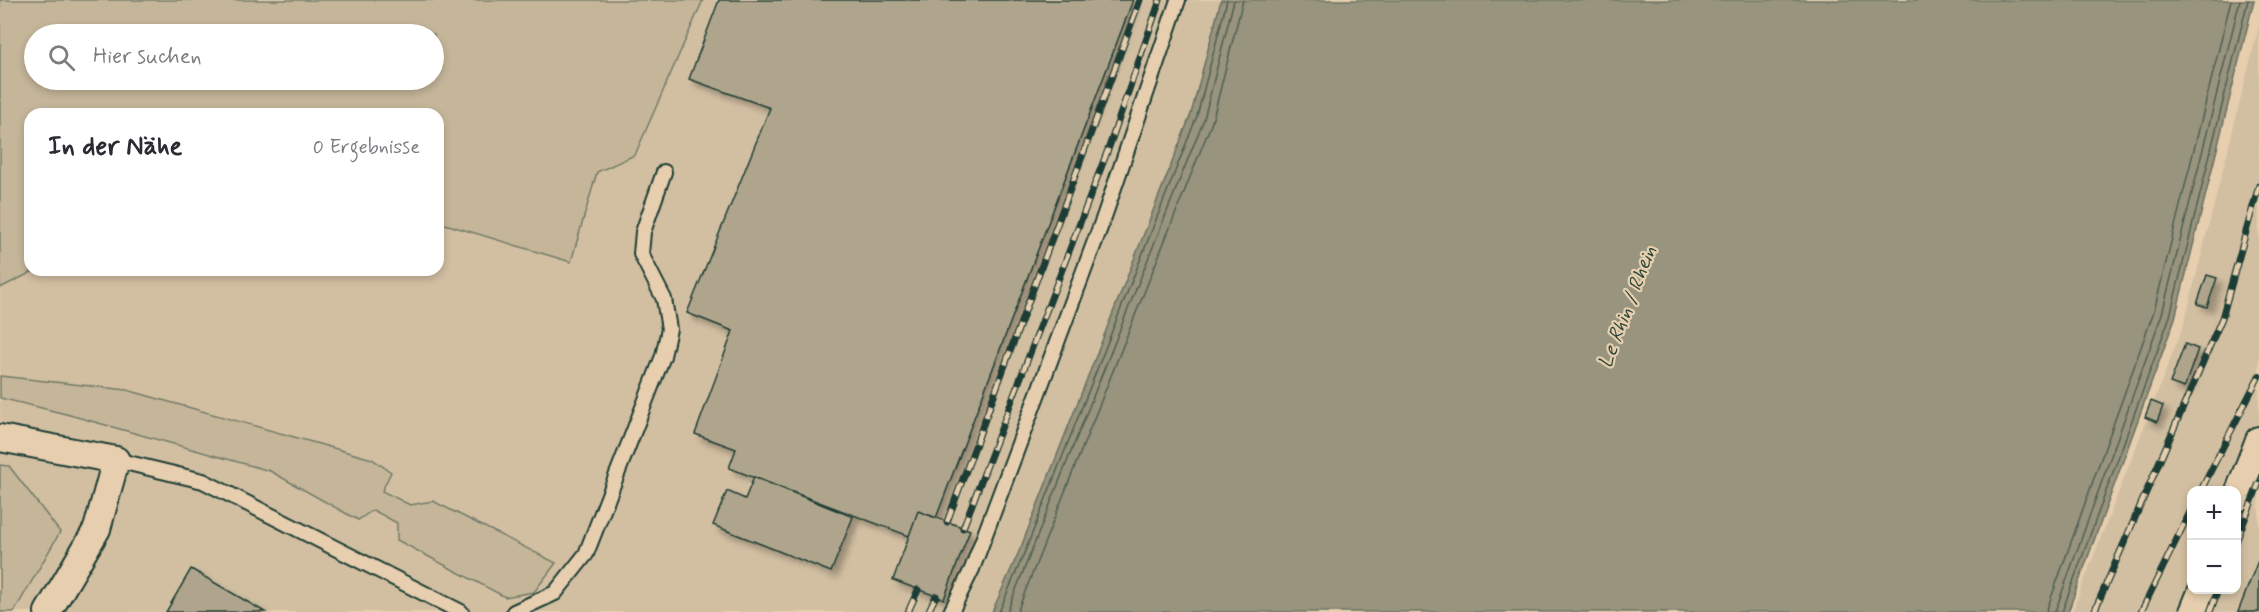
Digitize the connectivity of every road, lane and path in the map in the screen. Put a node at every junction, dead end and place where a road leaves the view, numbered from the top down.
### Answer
1 (1178, 0) edge
2 (664, 172) dead end
3 (0, 438) edge
4 (2259, 440) edge
5 (116, 460) junction
6 (2241, 486) edge
7 (2200, 594) edge
8 (48, 612) edge
9 (461, 612) edge
10 (514, 612) edge
11 (951, 612) edge
12 (2193, 612) edge

1 - 11 lane
2 - 10 lane
3 - 5 street
4 - 6 street
5 - 8 street
5 - 9 lane
7 - 12 street

